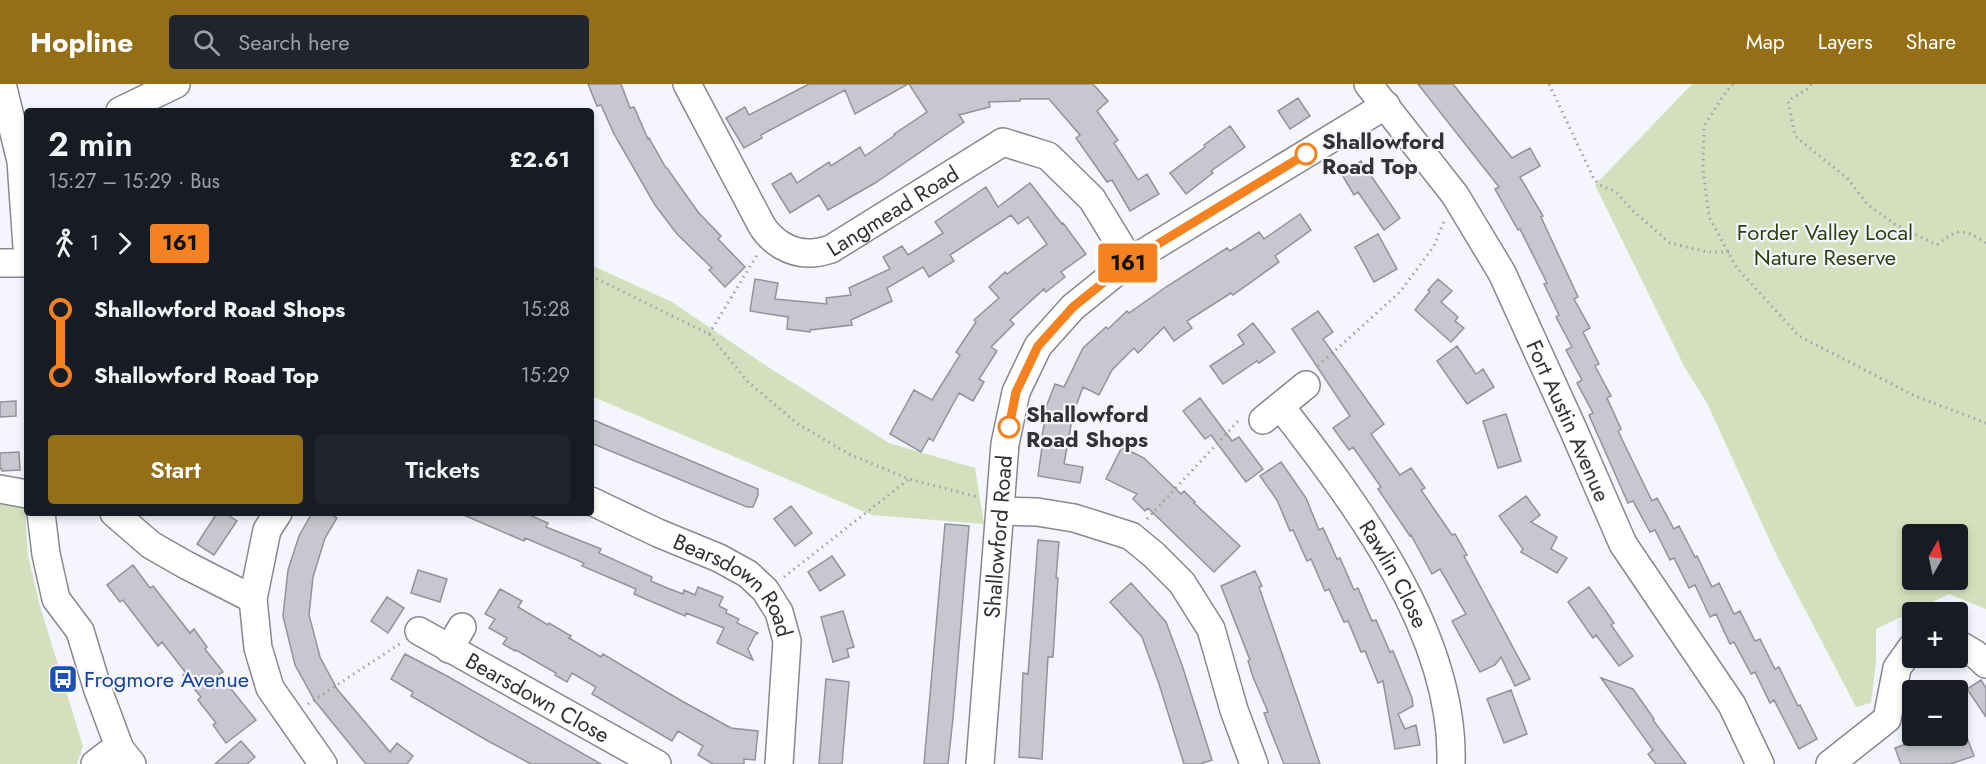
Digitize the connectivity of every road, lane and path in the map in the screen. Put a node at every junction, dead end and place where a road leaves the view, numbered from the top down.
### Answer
1 (2, 84) edge
2 (176, 84) edge
3 (1368, 84) edge
4 (1549, 84) edge
5 (1733, 84) edge
6 (1811, 84) edge
7 (694, 86) edge
8 (1386, 105) junction
9 (126, 108) edge
10 (24, 160) edge
11 (1455, 195) junction
12 (768, 236) junction
13 (1986, 243) edge
14 (1729, 252) junction
15 (1130, 261) junction
16 (0, 263) edge
17 (24, 263) edge
18 (594, 277) edge
19 (709, 334) junction
20 (1306, 385) joint
21 (1272, 414) junction
22 (1986, 423) edge
23 (909, 479) junction
24 (0, 489) edge
25 (24, 493) edge
26 (594, 502) edge
27 (1000, 507) junction
28 (41, 516) edge
29 (118, 516) edge
30 (276, 516) edge
31 (1131, 536) junction
32 (765, 591) junction
33 (253, 599) junction
34 (419, 631) joint
35 (1968, 650) edge
36 (1902, 661) edge
37 (1986, 664) edge
38 (289, 716) junction
39 (126, 757) edge
40 (95, 764) edge
41 (323, 764) edge
42 (657, 764) edge
43 (780, 764) edge
44 (980, 764) edge
45 (1254, 764) edge
46 (1451, 764) edge
47 (1760, 764) edge
48 (1830, 764) edge

1 - 10 street
2 - 9 street
3 - 8 street, Fort Austin Avenue
4 - 14 path
5 - 14 path
6 - 13 path
7 - 12 street
8 - 11 street, Fort Austin Avenue
8 - 15 street, Shallowford Road
11 - 20 path
11 - 47 street, Fort Austin Avenue
12 - 15 street, Langmead Road
12 - 19 path
14 - 22 path
15 - 27 street, Shallowford Road
16 - 17 street
18 - 19 path
19 - 23 path
20 - 21 street
21 - 31 path
21 - 46 street, Rawlin Close
23 - 27 path
23 - 32 path
24 - 25 street
26 - 32 street, Bearsdown Road
27 - 31 street
27 - 44 street, Shallowford Road
28 - 39 street
29 - 33 street
30 - 33 street
31 - 45 street
32 - 43 street, Bearsdown Road
33 - 38 street
34 - 38 path
34 - 42 street, Bearsdown Close
35 - 37 street
36 - 48 street
38 - 41 street
39 - 40 street

